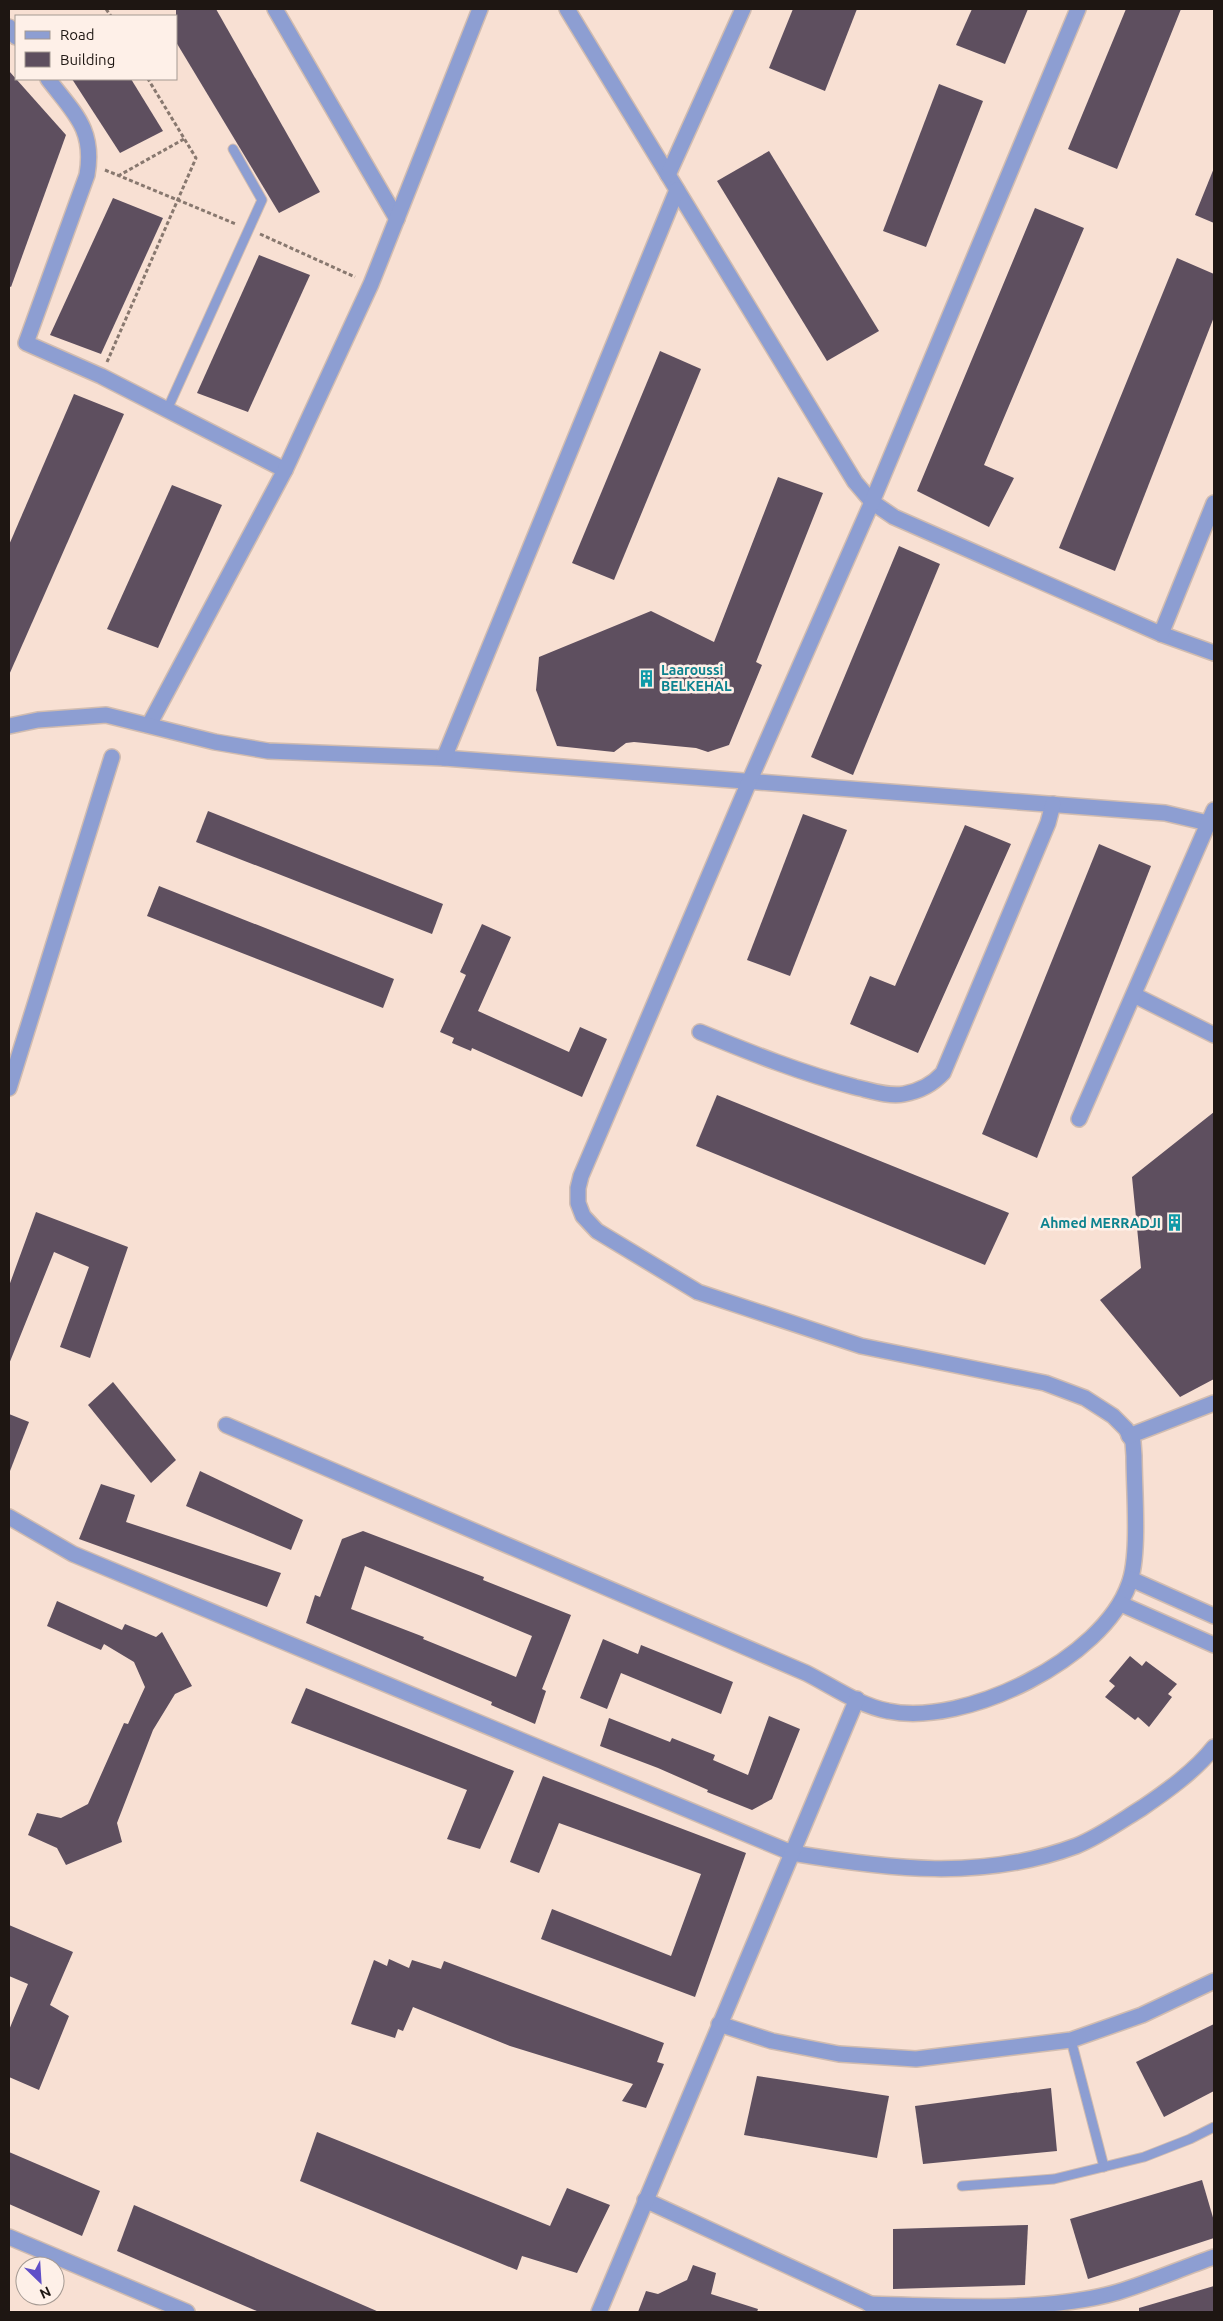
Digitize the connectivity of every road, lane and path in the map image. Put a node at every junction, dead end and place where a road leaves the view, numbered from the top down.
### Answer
1 (275, 9) edge
2 (480, 9) edge
3 (567, 9) edge
4 (743, 9) edge
5 (1078, 9) edge
6 (49, 80) edge
7 (149, 80) edge
8 (184, 139) junction
9 (233, 148) dead end
10 (89, 163) junction
11 (668, 175) junction
12 (118, 176) junction
13 (677, 190) junction
14 (177, 200) junction
15 (397, 219) junction
16 (249, 229) junction
17 (371, 284) junction
18 (101, 376) junction
19 (167, 410) junction
20 (285, 470) junction
21 (872, 502) junction
22 (1214, 503) edge
23 (1161, 634) junction
24 (1214, 653) edge
25 (149, 725) junction
26 (9, 726) edge
27 (112, 757) dead end
28 (444, 758) junction
29 (749, 782) junction
30 (1053, 804) junction
31 (1211, 816) edge
32 (1134, 994) junction
33 (700, 1032) dead end
34 (1214, 1035) edge
35 (9, 1088) edge
36 (1079, 1119) dead end
37 (1214, 1403) edge
38 (226, 1425) dead end
39 (1129, 1436) junction
40 (9, 1517) edge
41 (1131, 1579) junction
42 (1121, 1604) junction
43 (1214, 1616) edge
44 (1214, 1645) edge
45 (857, 1699) junction
46 (1214, 1747) edge
47 (792, 1853) junction
48 (1214, 1982) edge
49 (719, 2024) junction
50 (1071, 2040) junction
51 (1214, 2126) edge
52 (1104, 2167) junction
53 (962, 2186) dead end
54 (645, 2200) junction
55 (9, 2237) edge
56 (1214, 2257) edge
57 (869, 2304) junction
58 (187, 2312) edge
59 (599, 2312) edge
60 (890, 2312) edge

1 - 15 street
2 - 15 street
3 - 11 street
4 - 11 street
5 - 21 street
6 - 10 street
7 - 8 path
8 - 12 path
8 - 14 path
9 - 16 lane
10 - 12 path
10 - 18 street
11 - 13 street
12 - 14 path
13 - 21 street
13 - 28 street
14 - 16 path
14 - 18 path
15 - 17 street
16 - 17 path
16 - 19 lane
17 - 20 street
18 - 19 street
19 - 20 street
20 - 25 street
21 - 23 street
21 - 29 street
22 - 23 street
23 - 24 street
25 - 26 street
25 - 28 street
27 - 35 street
28 - 29 street
29 - 30 street
29 - 39 street
30 - 31 street
30 - 33 street
31 - 32 street
32 - 34 street
32 - 36 street
37 - 39 street
38 - 45 street
39 - 41 street
40 - 47 street
41 - 42 street
41 - 43 street
42 - 44 street
42 - 45 street
45 - 47 street
46 - 47 street
47 - 49 street
48 - 50 street
49 - 50 street
49 - 54 street
50 - 52 lane
51 - 52 lane
52 - 53 lane
54 - 57 street
54 - 59 street
55 - 58 street
56 - 57 street
57 - 60 street

